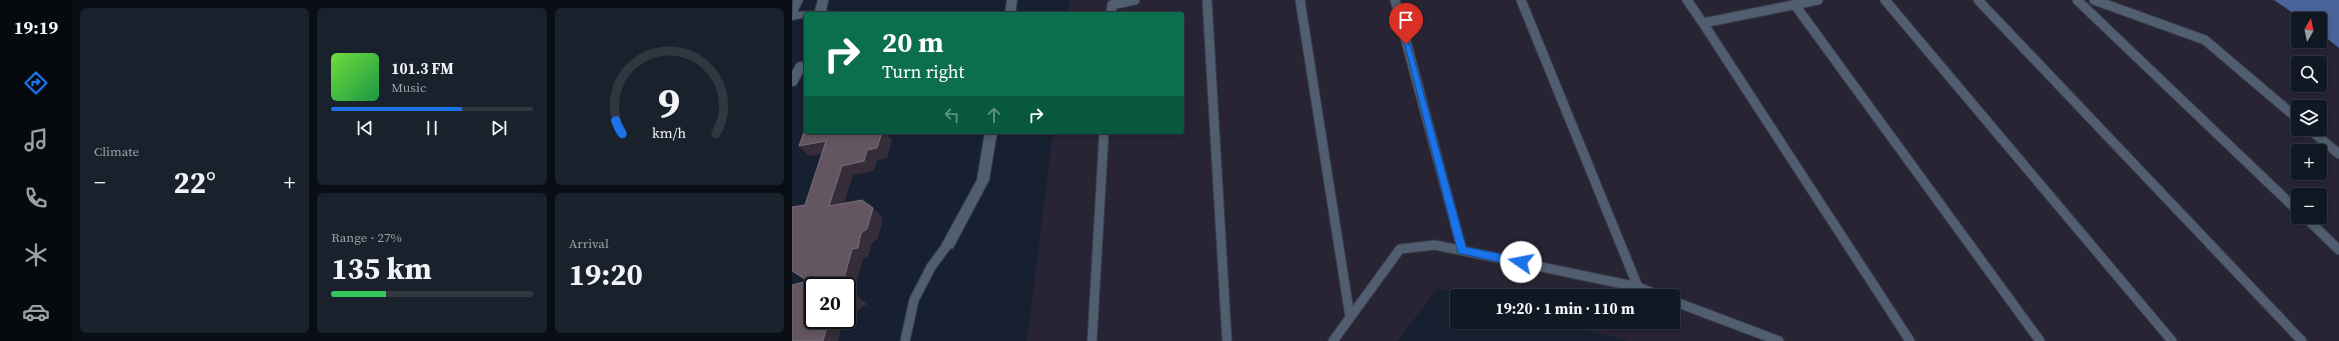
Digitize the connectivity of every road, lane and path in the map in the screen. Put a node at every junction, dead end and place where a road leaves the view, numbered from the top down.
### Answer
1 (798, 0) edge
2 (823, 0) edge
3 (1012, 0) edge
4 (1135, 0) edge
5 (1207, 0) edge
6 (1300, 0) edge
7 (1395, 0) edge
8 (1521, 0) edge
9 (1687, 0) edge
10 (1818, 0) edge
11 (1885, 0) edge
12 (1978, 0) edge
13 (2076, 0) edge
14 (2094, 0) edge
15 (1795, 5) junction
16 (820, 12) edge
17 (1010, 12) edge
18 (1111, 12) edge
19 (792, 13) edge
20 (804, 15) edge
21 (792, 17) edge
22 (1703, 23) junction
23 (800, 66) edge
24 (792, 82) edge
25 (2291, 113) edge
26 (991, 134) edge
27 (1104, 134) edge
28 (2317, 136) edge
29 (2339, 154) edge
30 (2291, 204) edge
31 (2312, 224) edge
32 (948, 244) joint
33 (1462, 250) junction
34 (2339, 250) edge
35 (1638, 287) junction
36 (1643, 289) edge
37 (1680, 304) edge
38 (1350, 317) junction
39 (905, 341) edge
40 (1092, 341) edge
41 (1227, 341) edge
42 (1333, 341) edge
43 (1779, 341) edge
44 (1910, 341) edge
45 (2040, 341) edge
46 (2172, 341) edge
47 (2302, 341) edge

1 - 19 street
2 - 16 street
3 - 17 street
4 - 18 lane
5 - 41 lane
6 - 38 lane
7 - 33 lane
8 - 35 lane
9 - 22 lane
10 - 15 lane
11 - 46 lane
12 - 47 lane
13 - 30 lane
14 - 25 lane
15 - 22 lane
15 - 45 lane
20 - 21 street
22 - 44 lane
23 - 24 street
26 - 32 street
27 - 40 lane
28 - 29 lane
31 - 34 lane
32 - 39 lane
33 - 35 lane
33 - 38 lane
35 - 36 lane
37 - 43 lane
38 - 42 lane

